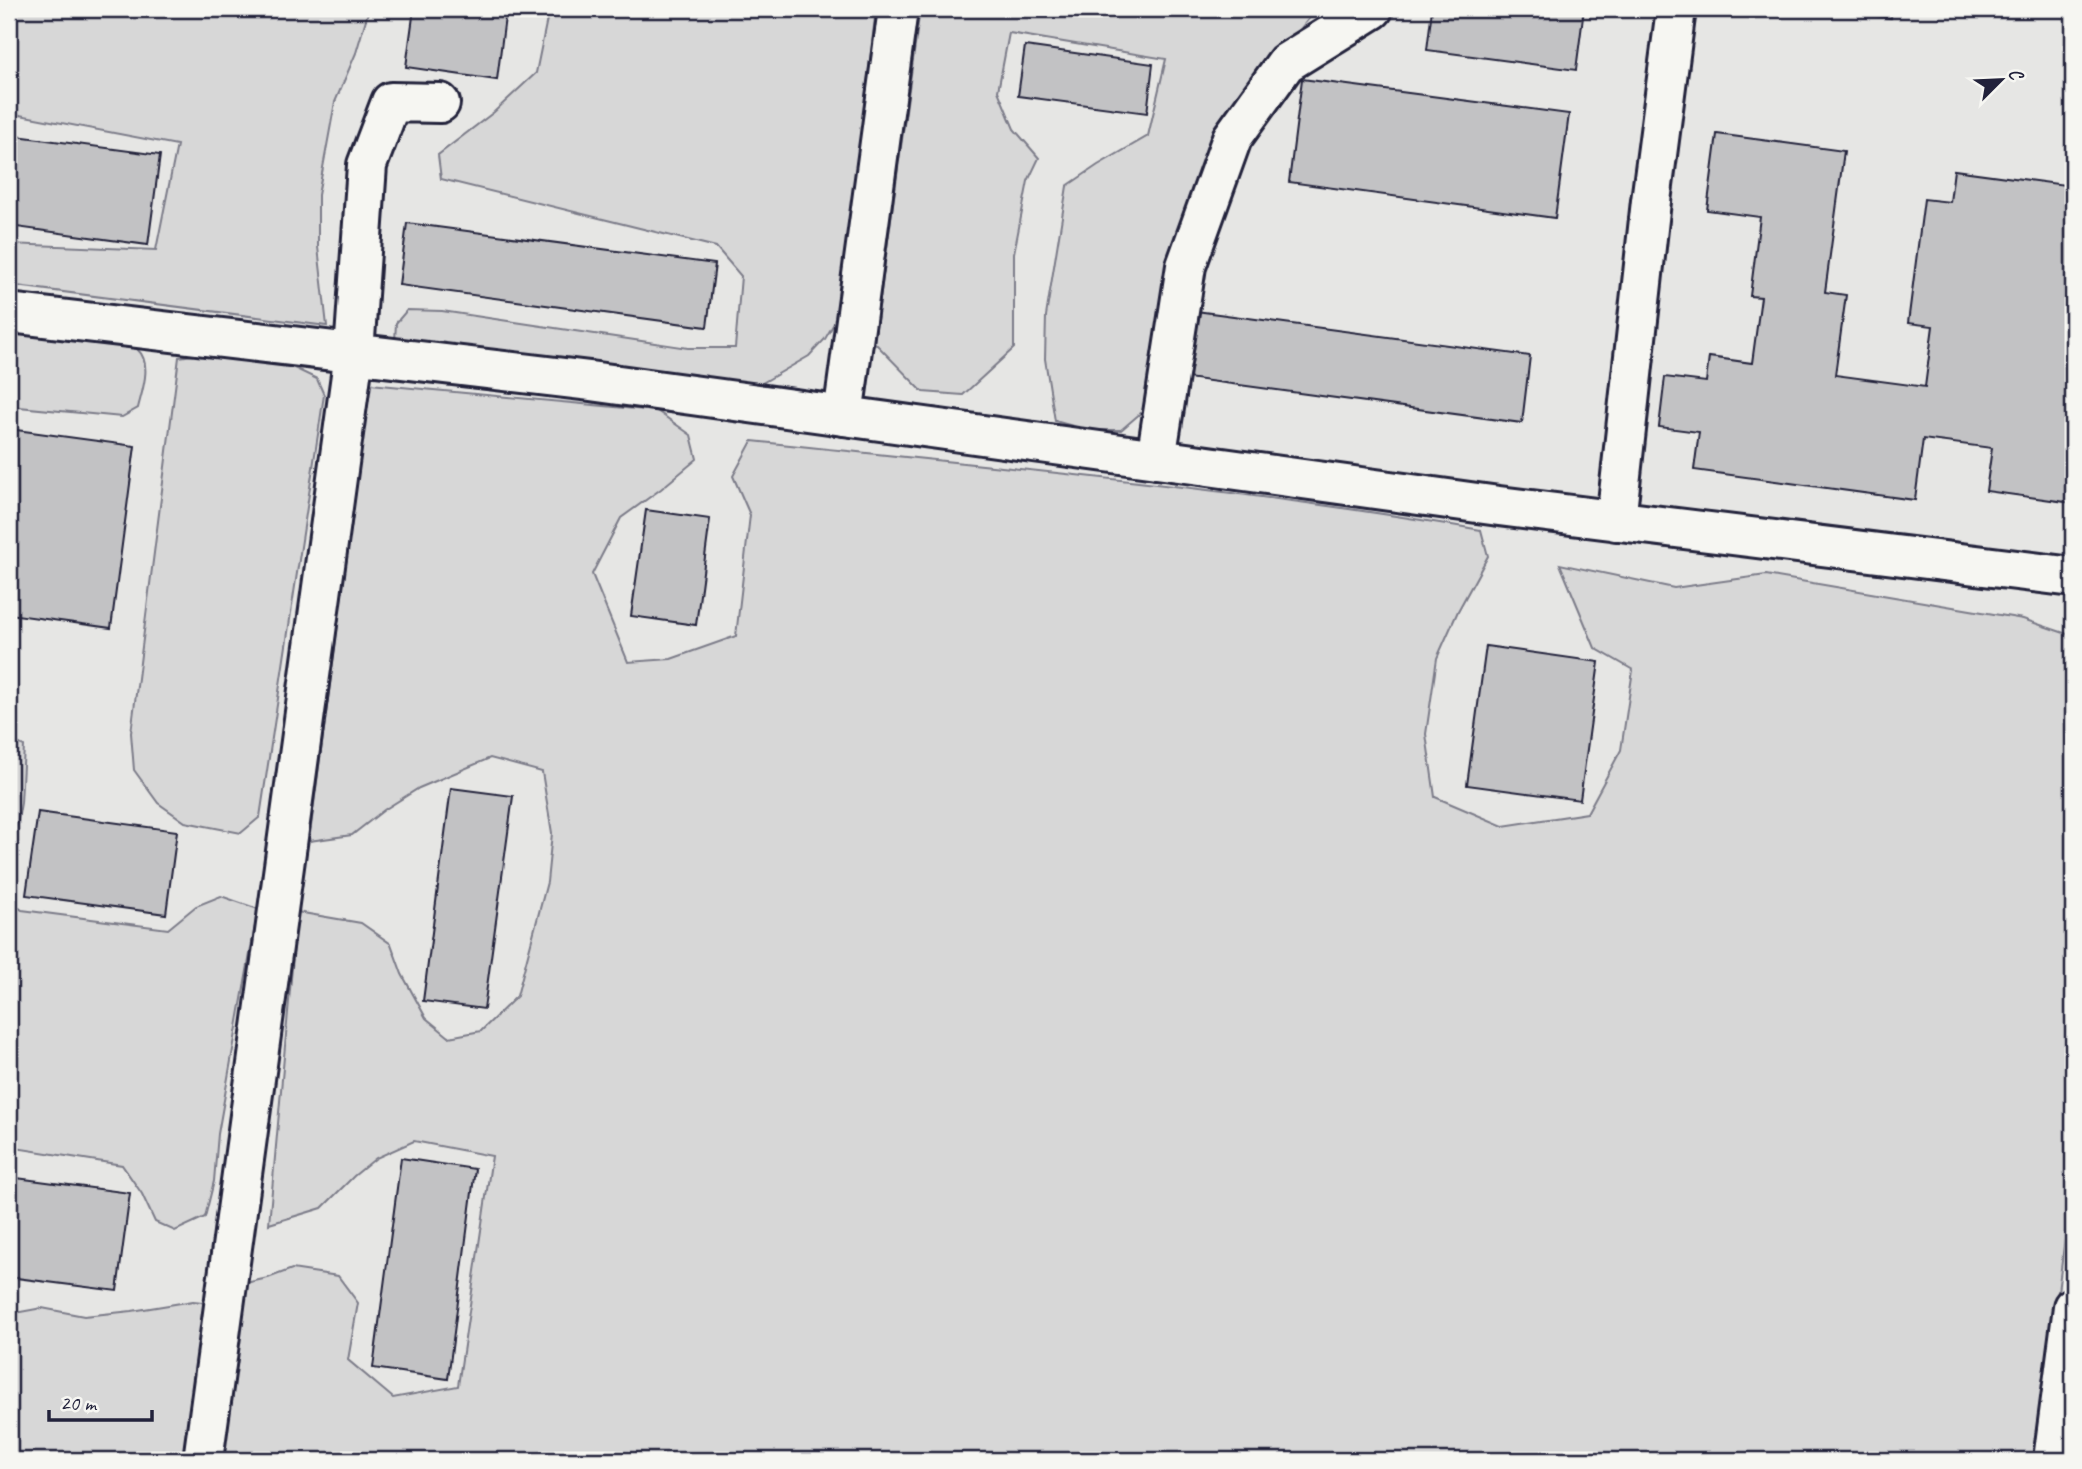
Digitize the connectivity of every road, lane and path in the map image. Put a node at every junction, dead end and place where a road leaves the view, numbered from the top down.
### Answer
1 (898, 9) edge
2 (1373, 9) edge
3 (1676, 9) edge
4 (440, 103) dead end
5 (9, 313) edge
6 (354, 353) junction
7 (844, 416) junction
8 (1156, 458) junction
9 (1616, 521) junction
10 (2073, 577) edge
11 (2073, 1307) edge
12 (202, 1460) edge
13 (2053, 1460) edge

1 - 7 lane
2 - 8 lane
3 - 9 lane
4 - 6 lane
5 - 6 lane
6 - 7 lane
6 - 12 lane
7 - 8 lane
8 - 9 lane
9 - 10 lane
11 - 13 lane

